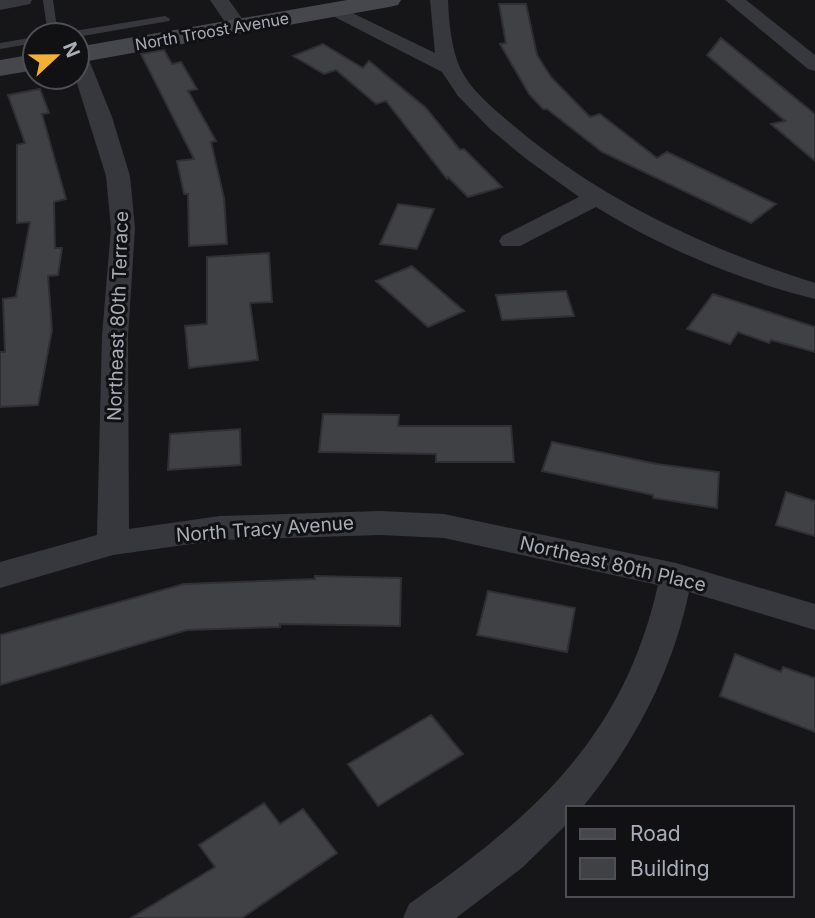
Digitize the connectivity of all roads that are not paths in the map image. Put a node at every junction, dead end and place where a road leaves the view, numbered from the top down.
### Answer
1 (23, 0) edge
2 (48, 0) edge
3 (219, 0) edge
4 (389, 0) edge
5 (439, 0) edge
6 (734, 0) edge
7 (0, 4) edge
8 (331, 10) junction
9 (164, 19) dead end
10 (51, 21) edge
11 (238, 27) junction
12 (91, 31) edge
13 (21, 42) edge
14 (0, 46) edge
15 (91, 53) edge
16 (21, 64) edge
17 (815, 65) edge
18 (0, 68) edge
19 (450, 68) junction
20 (91, 91) edge
21 (596, 198) junction
22 (511, 241) dead end
23 (815, 291) edge
24 (409, 524) joint
25 (113, 544) junction
26 (0, 575) edge
27 (676, 576) junction
28 (815, 617) edge
29 (423, 918) edge

1 - 7 street
2 - 10 lane
3 - 11 street
4 - 8 street, North Troost Avenue
5 - 19 street
6 - 17 street
8 - 11 street, North Troost Avenue
8 - 19 street
9 - 12 lane
11 - 15 street, North Troost Avenue
13 - 14 lane
16 - 18 street
19 - 21 street
20 - 25 street, Northeast 80th Terrace
21 - 22 street
21 - 23 street
24 - 25 street, North Tracy Avenue
24 - 27 street, Northeast 80th Place
25 - 26 street, North Tracy Avenue
27 - 28 street, Northeast 80th Place
27 - 29 street

